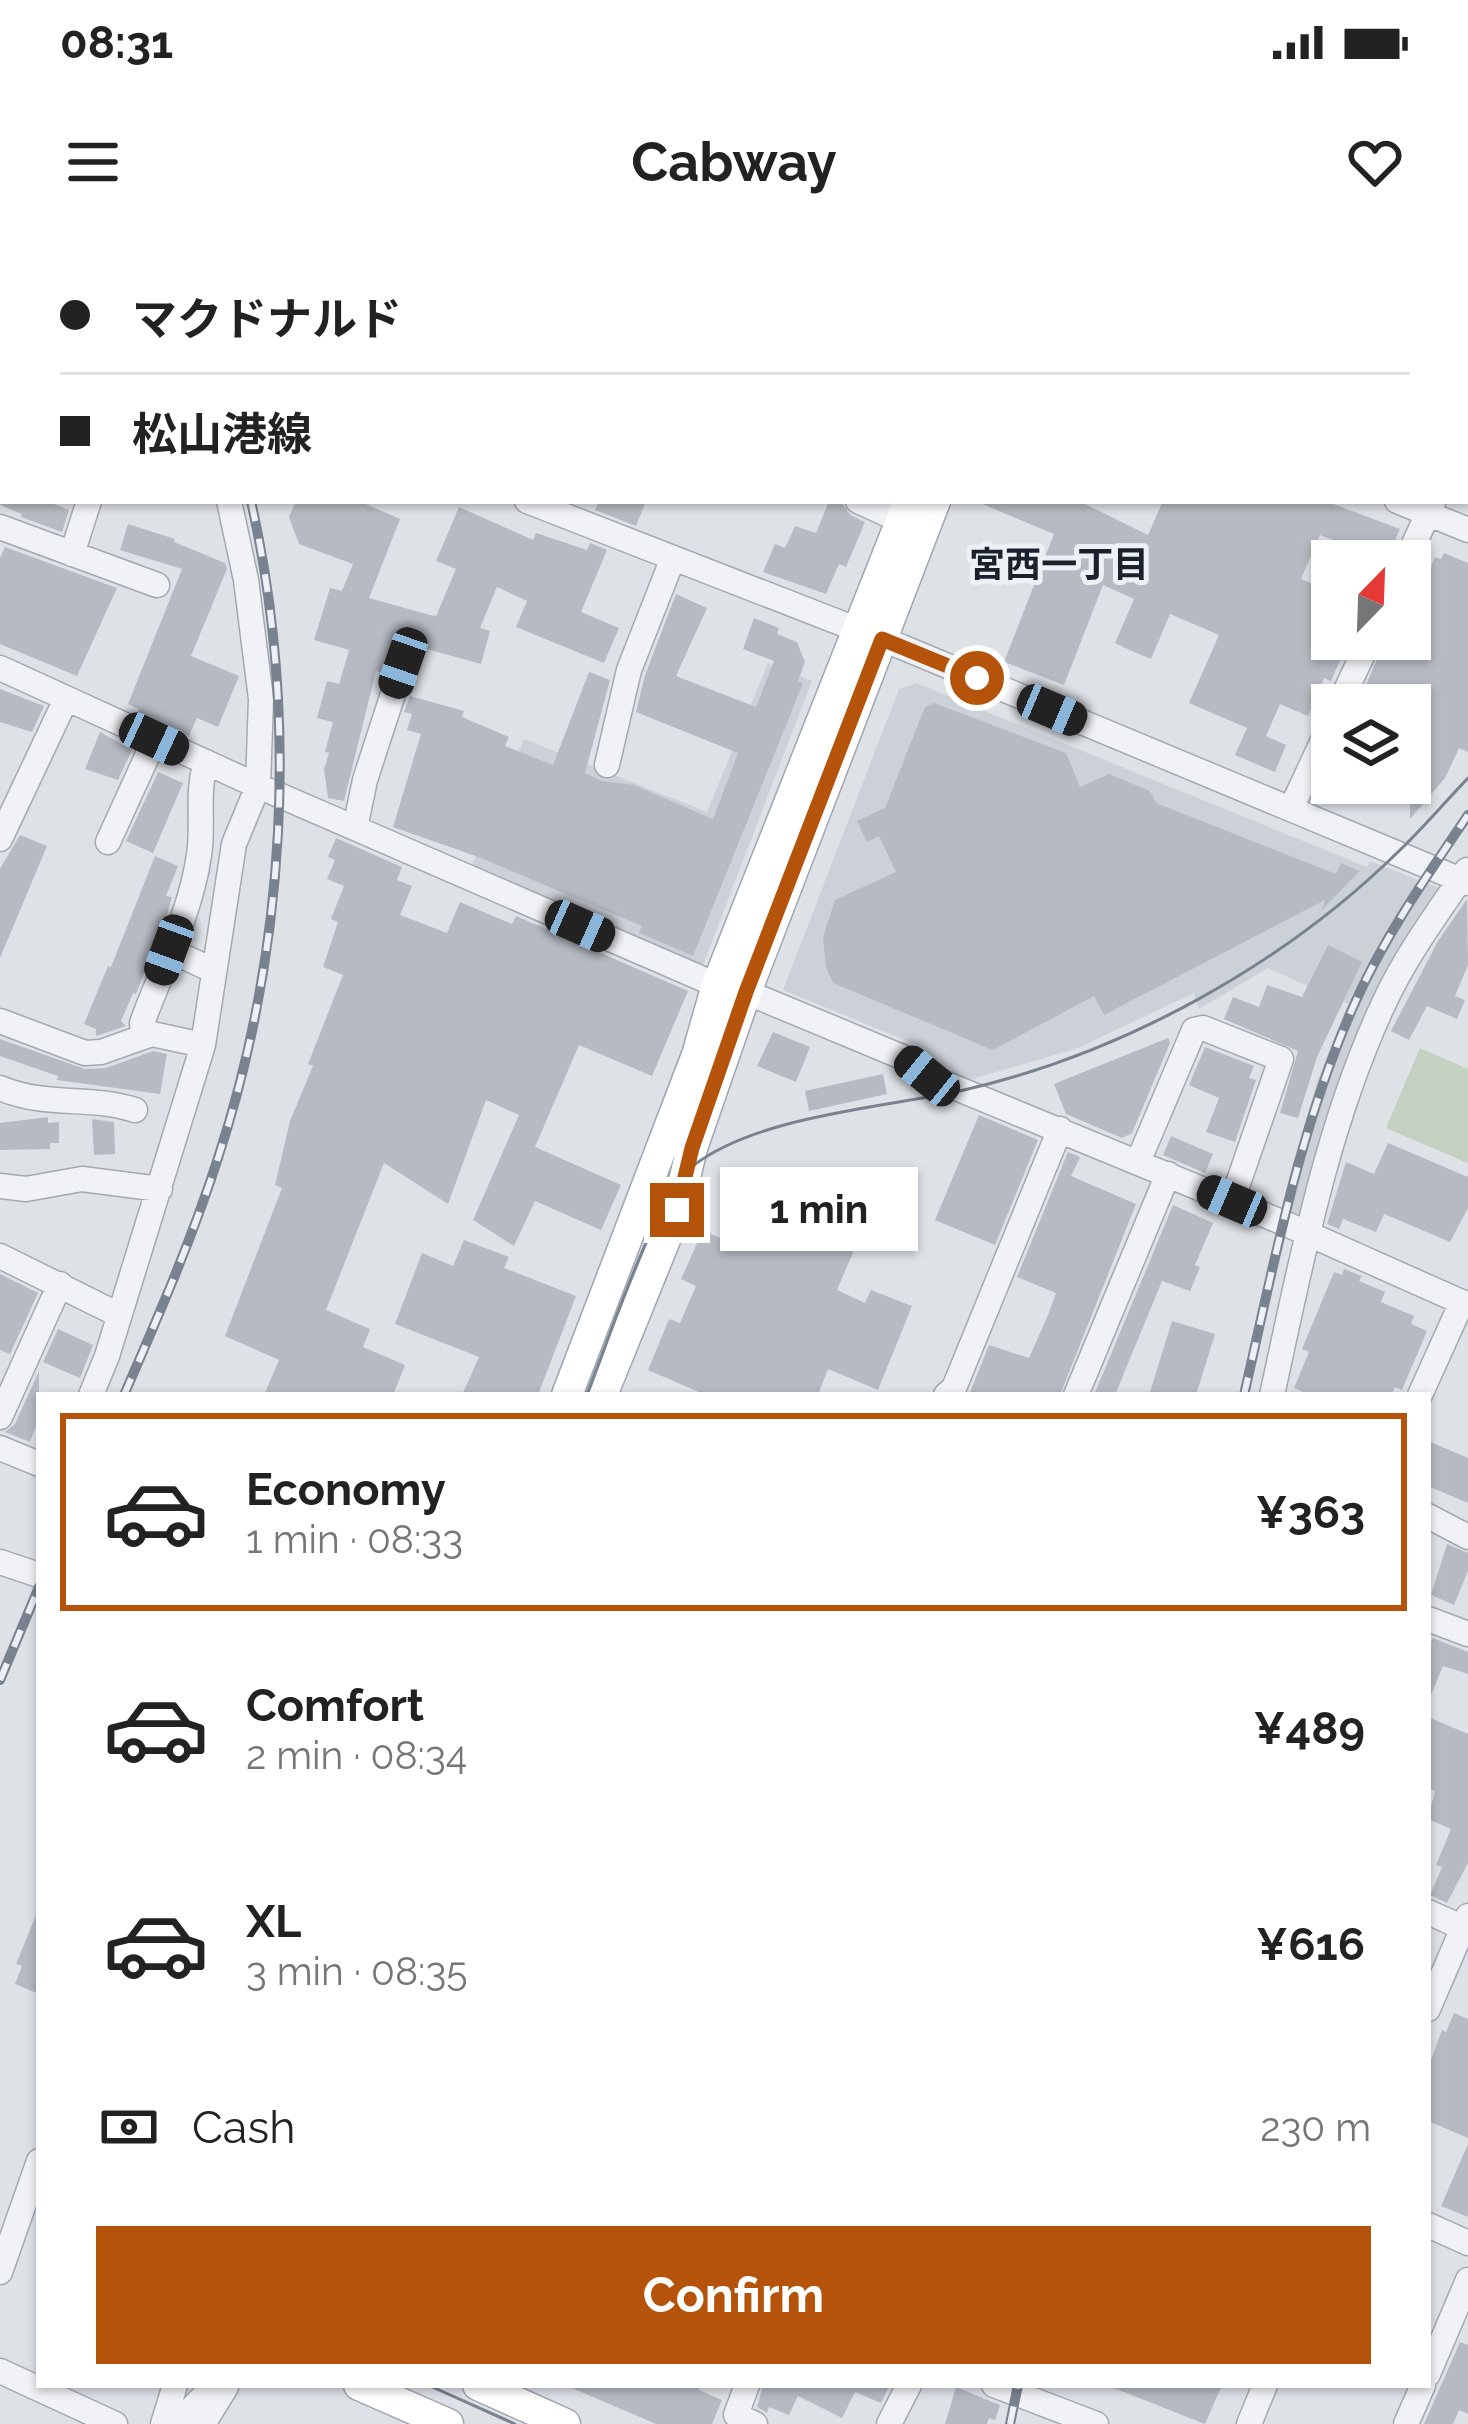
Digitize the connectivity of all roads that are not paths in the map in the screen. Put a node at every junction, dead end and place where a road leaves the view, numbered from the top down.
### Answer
1 (88, 504) edge
2 (231, 504) edge
3 (535, 504) edge
4 (872, 504) edge
5 (934, 504) edge
6 (1431, 507) edge
7 (905, 511) edge
8 (0, 527) edge
9 (1468, 530) edge
10 (1416, 540) edge
11 (72, 554) junction
12 (673, 558) junction
13 (157, 585) dead end
14 (870, 634) junction
15 (403, 663) dead end
16 (0, 668) edge
17 (66, 698) junction
18 (154, 739) junction
19 (206, 762) junction
20 (607, 765) dead end
21 (1311, 766) edge
22 (258, 786) junction
23 (1291, 809) junction
24 (355, 828) junction
25 (0, 839) edge
26 (108, 842) dead end
27 (1465, 877) edge
28 (169, 950) junction
29 (206, 967) dead end
30 (732, 988) junction
31 (0, 1021) edge
32 (143, 1036) junction
33 (203, 1045) junction
34 (5, 1084) edge
35 (125, 1100) dead end
36 (1060, 1129) junction
37 (1138, 1162) junction
38 (1168, 1174) junction
39 (0, 1186) edge
40 (160, 1189) junction
41 (1232, 1201) junction
42 (1307, 1233) junction
43 (0, 1256) edge
44 (60, 1285) junction
45 (1465, 1303) edge
46 (119, 1315) junction
47 (92, 1392) edge
48 (568, 1392) edge
49 (603, 1392) edge
50 (949, 1392) edge
51 (1077, 1392) edge
52 (1273, 1392) edge
53 (1421, 1392) edge
54 (0, 1417) edge
55 (0, 1448) edge
56 (36, 1463) edge
57 (1431, 1518) edge
58 (1468, 1537) edge
59 (0, 1562) edge
60 (36, 1575) edge
61 (1431, 1620) edge
62 (1468, 1634) edge
63 (1431, 1913) edge
64 (1466, 1925) edge
65 (1431, 2002) edge
66 (36, 2170) edge
67 (1431, 2226) edge
68 (1468, 2242) edge
69 (0, 2272) edge
70 (1468, 2280) edge
71 (1431, 2367) edge
72 (0, 2371) edge
73 (36, 2387) edge
74 (37, 2388) edge
75 (174, 2388) edge
76 (211, 2388) edge
77 (225, 2388) edge
78 (366, 2388) edge
79 (485, 2388) edge
80 (746, 2388) edge
81 (907, 2388) edge
82 (1002, 2388) edge
83 (1264, 2388) edge
84 (1422, 2388) edge
85 (116, 2424) edge
86 (163, 2424) edge
87 (176, 2424) edge
88 (203, 2424) edge
89 (448, 2424) edge
90 (565, 2424) edge
91 (755, 2424) edge
92 (889, 2424) edge
93 (1096, 2424) edge
94 (1249, 2424) edge
95 (1406, 2424) edge

1 - 11 street
2 - 22 street
3 - 12 street
4 - 7 street
5 - 14 main road
6 - 9 street
6 - 10 street
7 - 14 main road
8 - 11 street
11 - 13 street
12 - 14 street
12 - 20 street
14 - 23 street
14 - 30 main road
15 - 24 street
16 - 17 street
17 - 18 street
17 - 25 street
18 - 19 street
18 - 26 street
19 - 22 street
19 - 28 street
21 - 23 street
22 - 24 street
22 - 33 street
23 - 27 street
24 - 30 street
27 - 42 street
28 - 29 street
28 - 32 street
30 - 36 street
30 - 48 main road
30 - 49 main road
31 - 32 street
32 - 33 street
33 - 40 street
34 - 35 street
36 - 37 street
36 - 50 street
37 - 38 street
37 - 41 street
38 - 41 street
38 - 51 street
39 - 40 street
40 - 46 street
41 - 42 street
42 - 45 street
42 - 52 street
43 - 44 street
44 - 46 street
44 - 54 street
45 - 53 street
46 - 47 street
55 - 56 street
57 - 58 street
59 - 60 street
61 - 62 street
63 - 64 street
64 - 65 street
66 - 69 street
67 - 68 street
70 - 71 street
72 - 73 street
74 - 85 street
75 - 86 street
76 - 87 street
77 - 88 street
78 - 89 main road
79 - 90 main road
80 - 91 street
81 - 92 street
82 - 93 street
83 - 94 street
84 - 95 street

